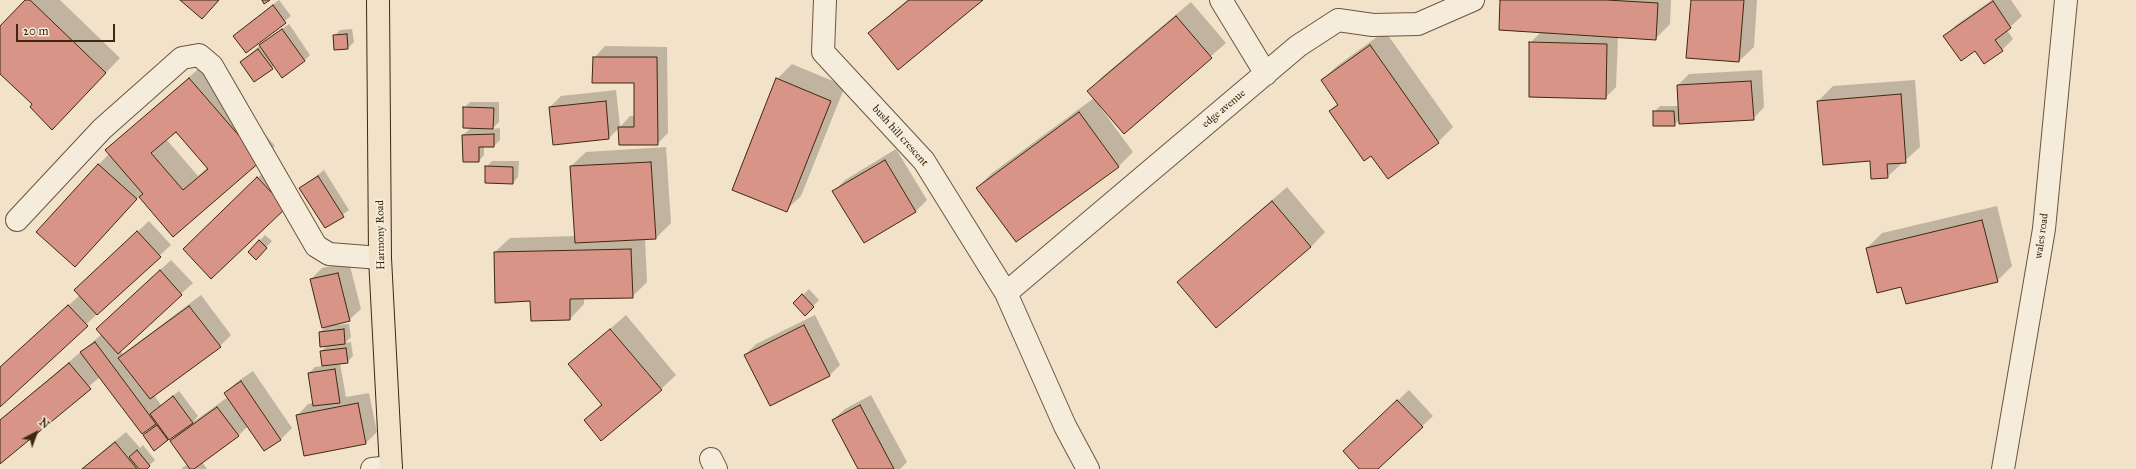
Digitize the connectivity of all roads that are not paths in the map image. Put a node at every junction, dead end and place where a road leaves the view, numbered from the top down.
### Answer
1 (378, 0) edge
2 (825, 0) edge
3 (1221, 0) edge
4 (1473, 0) edge
5 (2066, 0) edge
6 (1266, 74) junction
7 (17, 220) dead end
8 (380, 258) junction
9 (1006, 294) junction
10 (385, 468) edge
11 (1088, 469) edge
12 (2002, 469) edge

1 - 8 main road, Harmony Road
2 - 9 street, bush hill crescent
3 - 6 street
4 - 6 street, edge avenue
5 - 12 street, wales road
6 - 9 street, edge avenue
7 - 8 street
8 - 10 main road, Harmony Road
9 - 11 street, bush hill crescent

